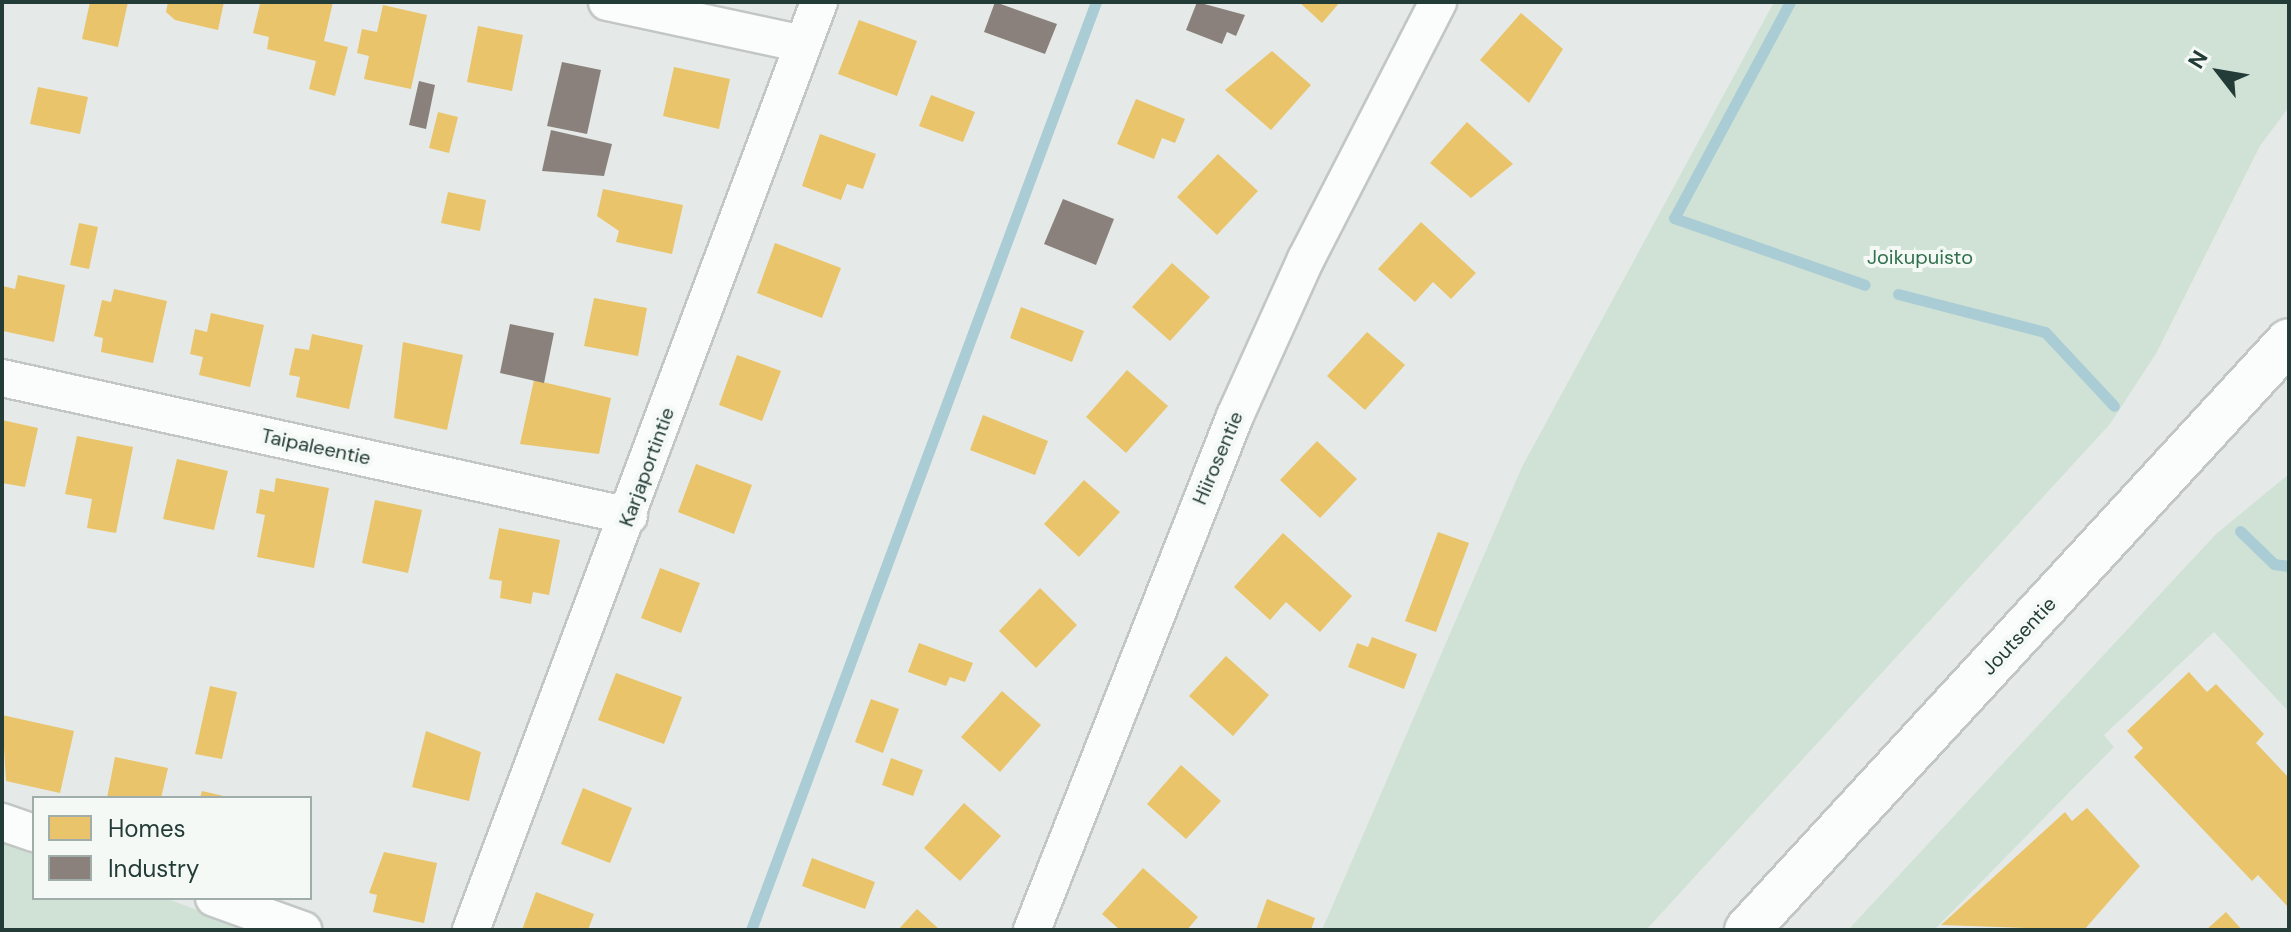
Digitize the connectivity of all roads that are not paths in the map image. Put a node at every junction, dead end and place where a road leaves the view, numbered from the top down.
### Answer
1 (607, 2) edge
2 (819, 2) edge
3 (1438, 2) edge
4 (803, 44) junction
5 (2289, 341) edge
6 (2, 378) edge
7 (629, 516) junction
8 (2, 822) edge
9 (32, 832) edge
10 (220, 900) edge
11 (303, 930) edge
12 (471, 930) edge
13 (1032, 930) edge
14 (1747, 930) edge

1 - 4 street
2 - 4 street, Karjaportintie
3 - 13 street, Hiirosentie
4 - 7 street, Karjaportintie
5 - 14 main road, Joutsentie
6 - 7 street, Taipaleentie
7 - 12 street, Karjaportintie
8 - 9 street
10 - 11 street

